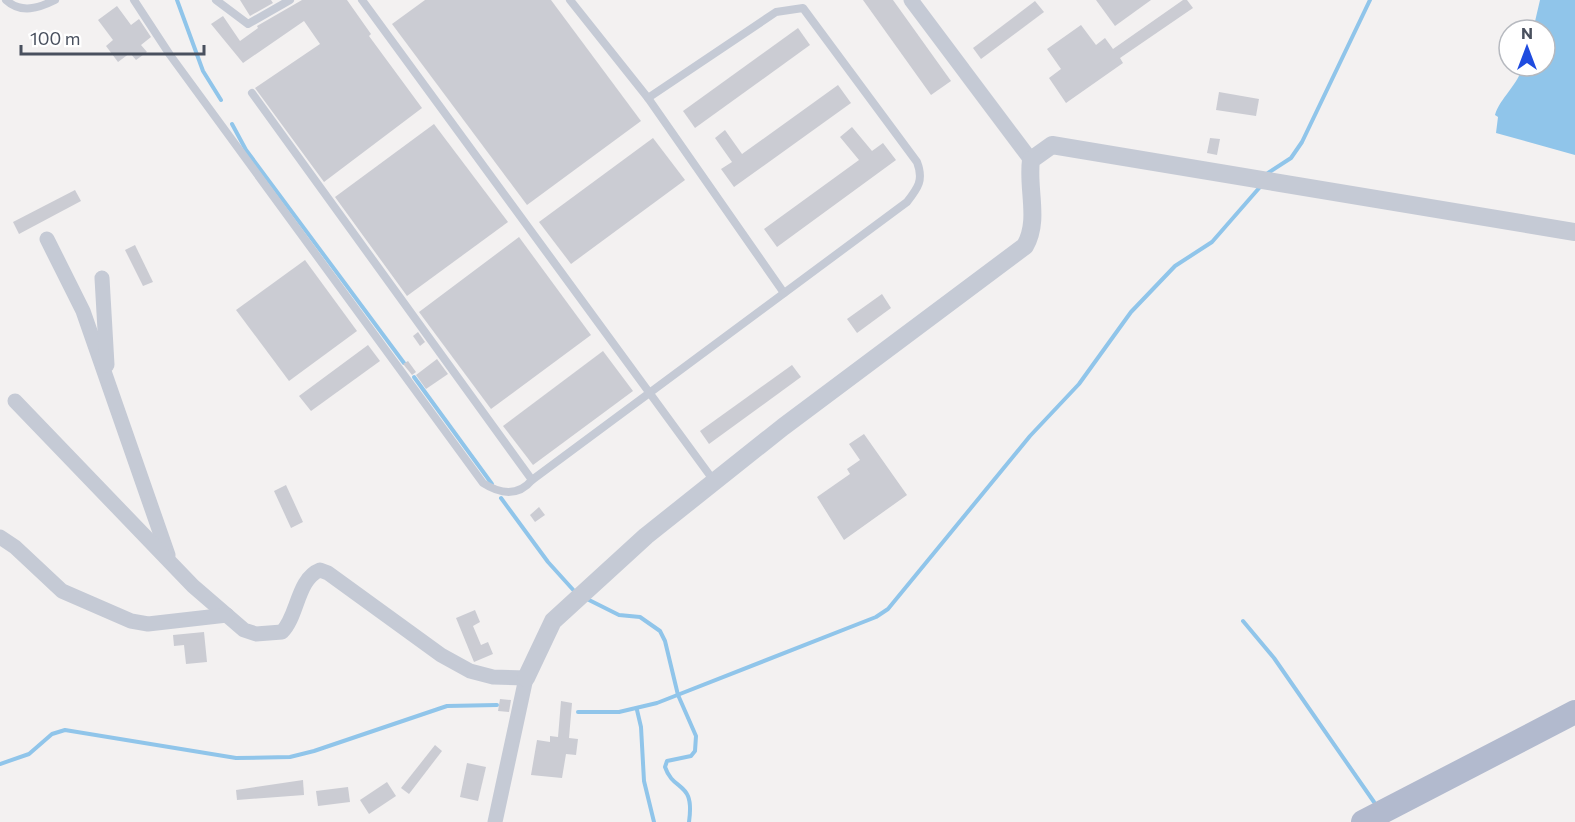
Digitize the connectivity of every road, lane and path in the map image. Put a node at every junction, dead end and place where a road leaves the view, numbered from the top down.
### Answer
1 (6, 0) edge
2 (55, 0) edge
3 (134, 0) edge
4 (216, 0) edge
5 (290, 0) edge
6 (362, 0) edge
7 (570, 0) edge
8 (911, 0) edge
9 (252, 93) dead end
10 (648, 98) junction
11 (1031, 160) junction
12 (1575, 231) edge
13 (47, 239) dead end
14 (102, 279) dead end
15 (784, 293) junction
16 (108, 383) junction
17 (649, 393) junction
18 (15, 401) dead end
19 (532, 480) junction
20 (714, 481) junction
21 (0, 537) edge
22 (170, 561) junction
23 (227, 615) junction
24 (526, 678) junction
25 (1575, 712) edge
26 (495, 822) edge
27 (1363, 822) edge

1 - 2 lane
3 - 19 lane
4 - 5 lane
6 - 17 lane
7 - 10 lane
8 - 11 street
9 - 19 lane
10 - 15 lane
10 - 15 lane
11 - 12 street
11 - 20 street
13 - 16 street
14 - 16 street
15 - 17 lane
16 - 22 street
17 - 19 lane
17 - 20 lane
18 - 22 street
20 - 24 street
21 - 23 street
22 - 23 street
23 - 24 street
24 - 26 street
25 - 27 main road

